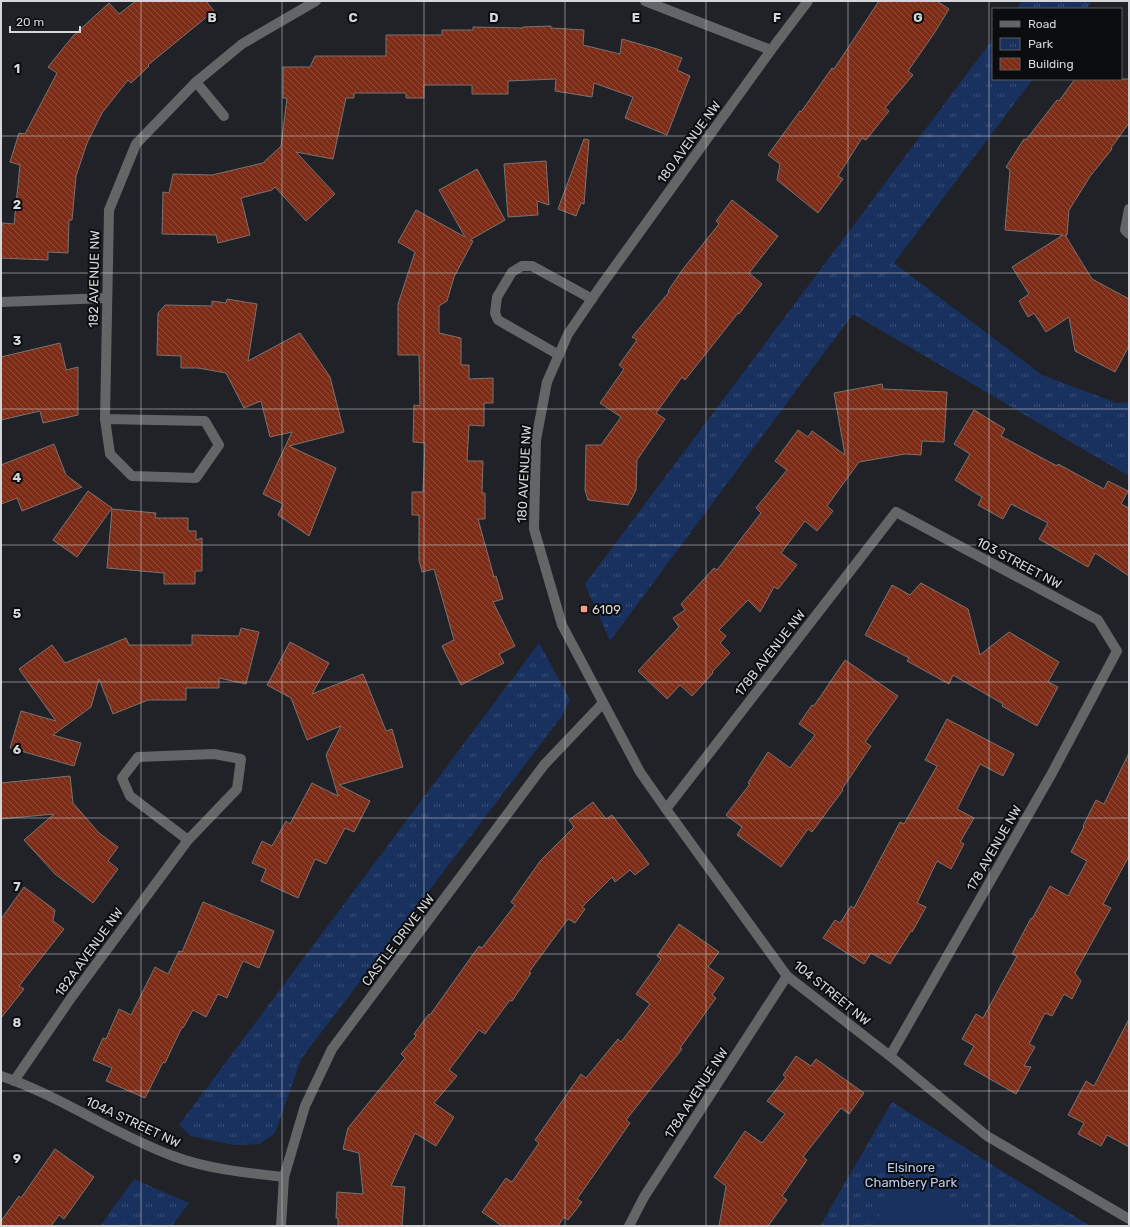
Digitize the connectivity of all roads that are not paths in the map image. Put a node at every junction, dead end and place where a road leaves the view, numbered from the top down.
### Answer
1 (316, 1) edge
2 (645, 1) edge
3 (808, 1) edge
4 (771, 50) junction
5 (196, 82) junction
6 (224, 116) dead end
7 (1129, 209) edge
8 (1129, 234) edge
9 (107, 298) junction
10 (592, 299) junction
11 (1, 302) edge
12 (559, 355) junction
13 (105, 419) junction
14 (896, 512) joint
15 (1117, 651) joint
16 (603, 703) junction
17 (666, 809) junction
18 (188, 840) junction
19 (786, 976) junction
20 (890, 1056) junction
21 (1, 1076) edge
22 (14, 1081) junction
23 (284, 1177) junction
24 (1129, 1219) edge
25 (281, 1226) edge
26 (629, 1226) edge

1 - 5 street
2 - 4 street
3 - 4 street, 180 AVENUE NW
4 - 10 street, 180 AVENUE NW
5 - 6 street
5 - 9 street, 182 AVENUE NW
7 - 8 street
9 - 11 street
9 - 13 street, 182 AVENUE NW
10 - 12 street, 180 AVENUE NW
10 - 12 street
12 - 16 street, 180 AVENUE NW
13 - 13 street, 182 AVENUE NW
14 - 15 street, 103 STREET NW
14 - 17 street, 178B AVENUE NW
15 - 20 street, 178 AVENUE NW
16 - 17 street, 104 STREET NW
16 - 23 street, CASTLE DRIVE NW
17 - 19 street, 104 STREET NW
18 - 18 street, 182A AVENUE NW
18 - 22 street, 182A AVENUE NW
19 - 20 street, 104 STREET NW
19 - 26 street, 178A AVENUE NW
20 - 24 street, 104 STREET NW
21 - 22 street, 104A STREET NW
22 - 23 street, 104A STREET NW
23 - 25 street, CASTLE DRIVE NW

